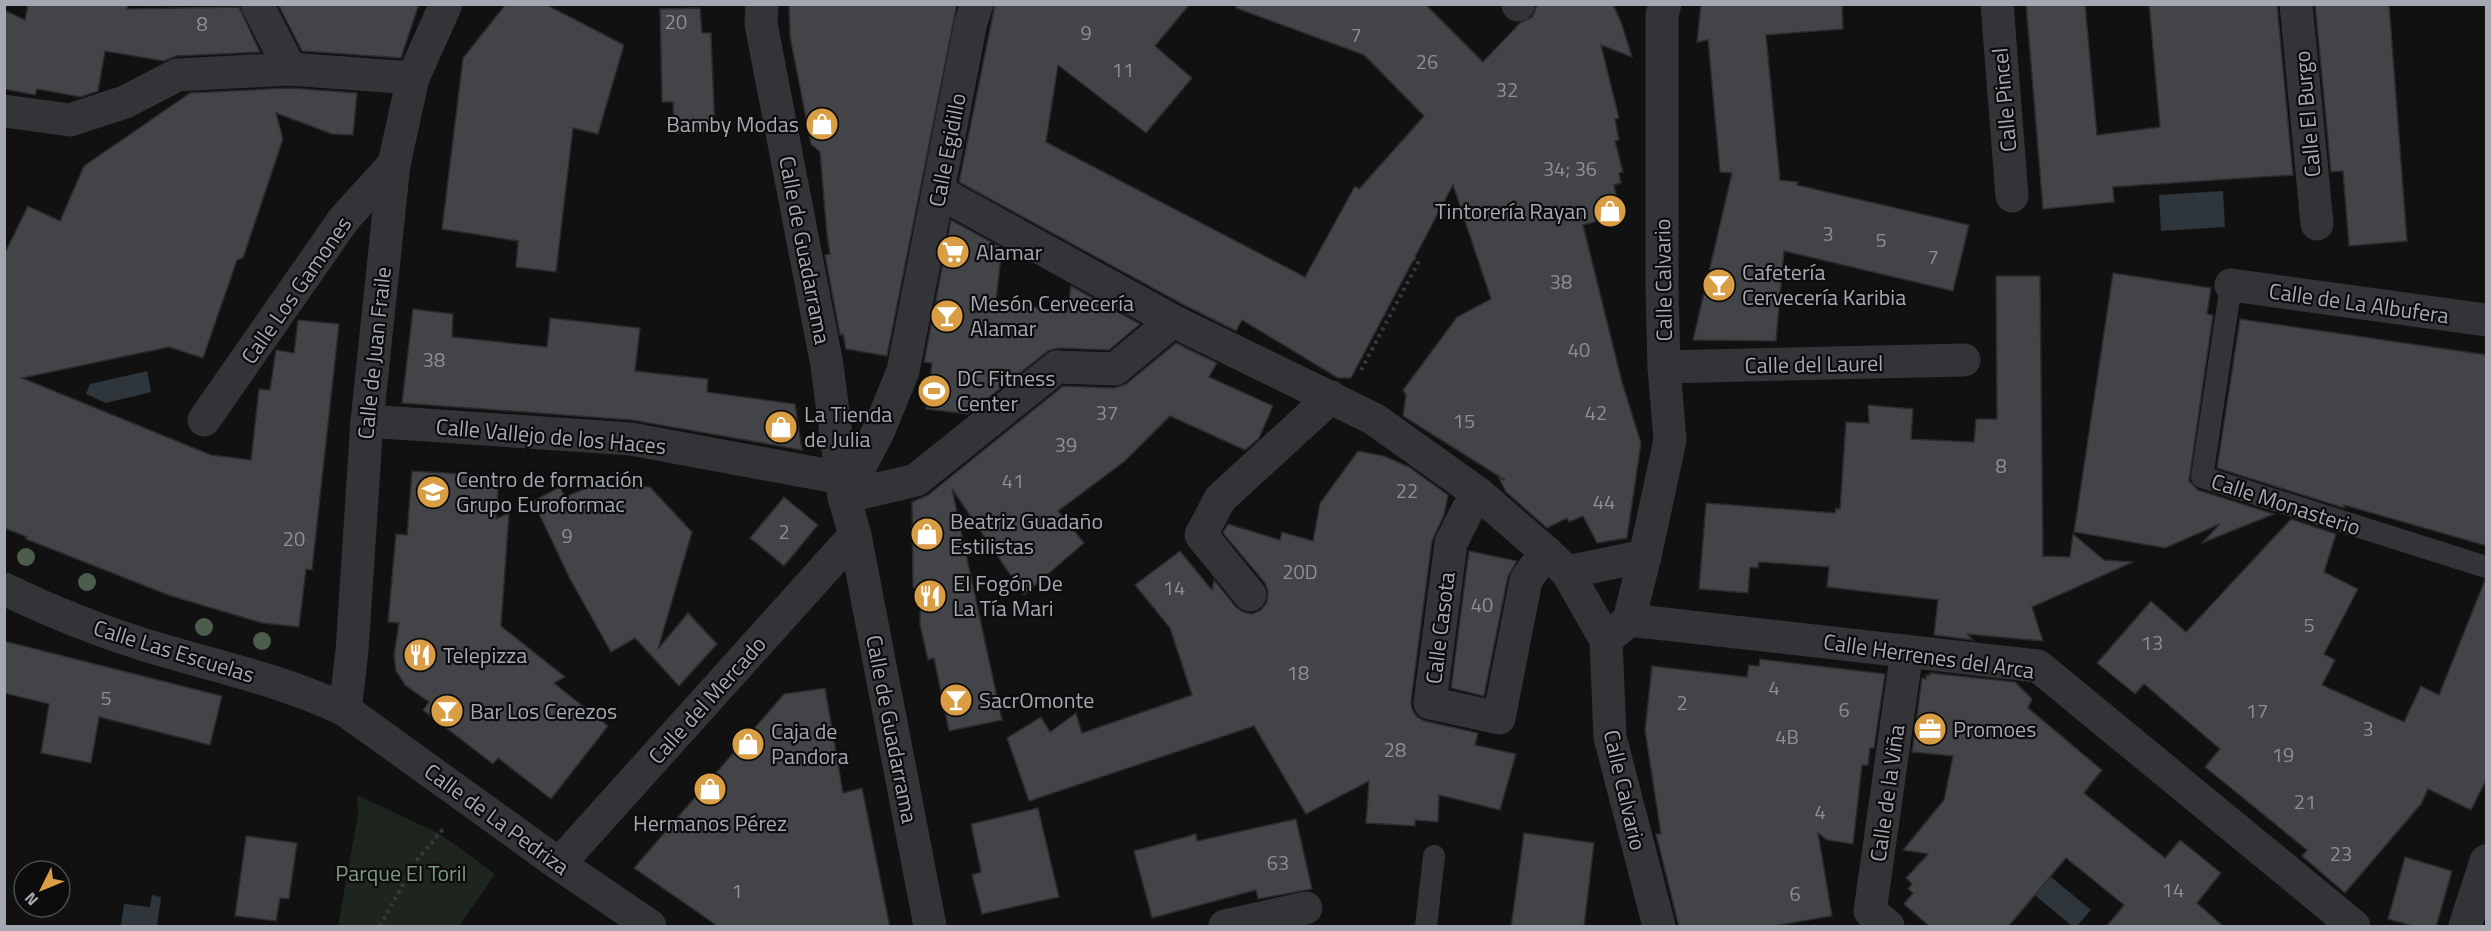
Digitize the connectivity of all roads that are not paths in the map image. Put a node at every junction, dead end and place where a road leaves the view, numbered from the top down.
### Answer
1 (257, 4) edge
2 (446, 4) edge
3 (762, 4) edge
4 (977, 4) edge
5 (1997, 4) edge
6 (2296, 4) edge
7 (1660, 8) edge
8 (290, 69) junction
9 (413, 78) junction
10 (4, 111) edge
11 (394, 164) junction
12 (939, 192) junction
13 (2012, 196) dead end
14 (2318, 224) dead end
15 (2231, 285) joint
16 (2487, 320) edge
17 (1173, 321) junction
18 (1964, 360) dead end
19 (1664, 367) junction
20 (1336, 399) junction
21 (204, 420) dead end
22 (367, 421) junction
23 (843, 487) junction
24 (1479, 494) junction
25 (855, 535) junction
26 (1646, 556) junction
27 (1556, 562) junction
28 (2487, 567) edge
29 (4, 589) edge
30 (1250, 595) dead end
31 (1617, 631) junction
32 (1907, 651) junction
33 (345, 710) junction
34 (1434, 856) dead end
35 (2487, 861) edge
36 (559, 864) junction
37 (1306, 908) dead end
38 (650, 927) edge
39 (930, 927) edge
40 (1225, 927) edge
41 (1426, 927) edge
42 (1659, 927) edge
43 (1888, 927) edge
44 (2354, 927) edge
45 (2465, 927) edge

1 - 8 street
2 - 9 street, Calle de Juan Fraile
3 - 23 street, Calle de Guadarrama
4 - 12 street, Calle Egidillo
5 - 13 street, Calle Pincel
6 - 14 street, Calle El Burgo
7 - 19 street, Calle Calvario
8 - 9 street
8 - 10 street
9 - 11 street, Calle de Juan Fraile
11 - 21 street, Calle Los Gamones
11 - 22 street, Calle de Juan Fraile
12 - 17 street
12 - 23 street, Calle Egidillo
15 - 16 street, Calle de La Albufera
15 - 28 lane, Calle Monasterio
17 - 20 street
17 - 23 street
18 - 19 street, Calle del Laurel
19 - 26 street, Calle Calvario
20 - 24 street
20 - 30 street
22 - 23 street, Calle Vallejo de los Haces
22 - 33 street, Calle de Juan Fraile
23 - 25 street, Calle de Guadarrama
24 - 27 street
24 - 27 street, Calle Casota
25 - 36 street, Calle del Mercado
25 - 39 street, Calle de Guadarrama
26 - 27 street
26 - 31 street, Calle Calvario
27 - 31 street
29 - 33 street, Calle Las Escuelas
31 - 32 street, Calle Herrenes del Arca
31 - 42 street, Calle Calvario
32 - 43 street, Calle de la Viña
32 - 44 street, Calle Herrenes del Arca
33 - 36 street, Calle de La Pedriza
34 - 41 lane
35 - 45 street
36 - 38 street, Calle de La Pedriza
37 - 40 street

